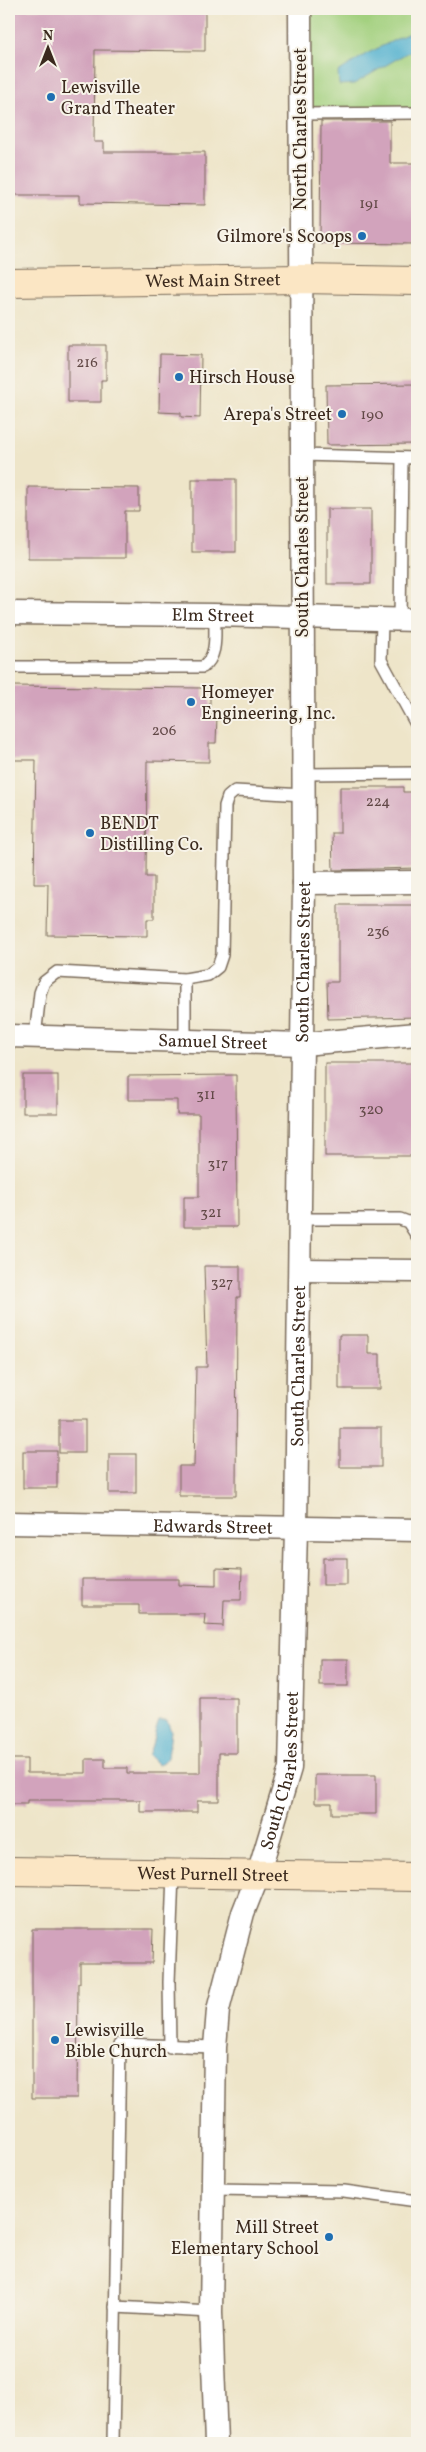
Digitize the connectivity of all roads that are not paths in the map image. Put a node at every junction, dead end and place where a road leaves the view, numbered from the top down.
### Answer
1 (300, 9) edge
2 (300, 114) junction
3 (417, 114) edge
4 (300, 279) junction
5 (417, 281) edge
6 (9, 283) edge
7 (301, 455) junction
8 (402, 458) junction
9 (417, 458) edge
10 (9, 613) edge
11 (215, 615) junction
12 (303, 618) junction
13 (400, 620) edge
14 (9, 667) edge
15 (417, 726) edge
16 (417, 773) edge
17 (303, 785) junction
18 (417, 882) edge
19 (304, 883) junction
20 (185, 979) junction
21 (417, 1034) edge
22 (9, 1036) edge
23 (35, 1037) junction
24 (184, 1041) junction
25 (303, 1044) junction
26 (300, 1219) junction
27 (417, 1236) edge
28 (300, 1270) junction
29 (417, 1271) edge
30 (9, 1523) edge
31 (296, 1528) junction
32 (417, 1530) edge
33 (9, 1871) edge
34 (173, 1873) junction
35 (258, 1875) junction
36 (417, 1877) edge
37 (170, 2047) junction
38 (215, 2047) junction
39 (213, 2189) junction
40 (417, 2201) edge
41 (115, 2307) junction
42 (211, 2312) junction
43 (113, 2443) edge
44 (216, 2443) edge

1 - 2 street, North Charles Street
2 - 3 lane
2 - 4 street, North Charles Street
4 - 5 main road, West Main Street
4 - 6 main road, West Main Street
4 - 7 street, South Charles Street
7 - 8 lane
7 - 12 street, South Charles Street
8 - 9 lane
8 - 13 lane
10 - 11 street, Elm Street
11 - 12 street, Elm Street
11 - 14 lane
12 - 13 street, Elm Street
12 - 17 street, South Charles Street
13 - 15 lane
16 - 17 lane
17 - 19 street, South Charles Street
17 - 20 lane
18 - 19 street
19 - 25 street, South Charles Street
20 - 23 lane
20 - 24 lane
21 - 25 street, Samuel Street
22 - 23 street, Samuel Street
23 - 24 street, Samuel Street
24 - 25 street, Samuel Street
25 - 26 street, South Charles Street
26 - 27 lane
26 - 28 street, South Charles Street
28 - 29 street
28 - 31 street, South Charles Street
30 - 31 street, Edwards Street
31 - 32 street, Edwards Street
31 - 35 street, South Charles Street
33 - 34 main road, West Purnell Street
34 - 35 main road, West Purnell Street
34 - 37 lane
35 - 36 main road, West Purnell Street
35 - 38 street, South Charles Street
37 - 38 lane
37 - 41 lane
38 - 39 street, South Charles Street
39 - 40 lane
39 - 42 street, South Charles Street
41 - 42 lane
41 - 43 lane
42 - 44 street, South Charles Street

